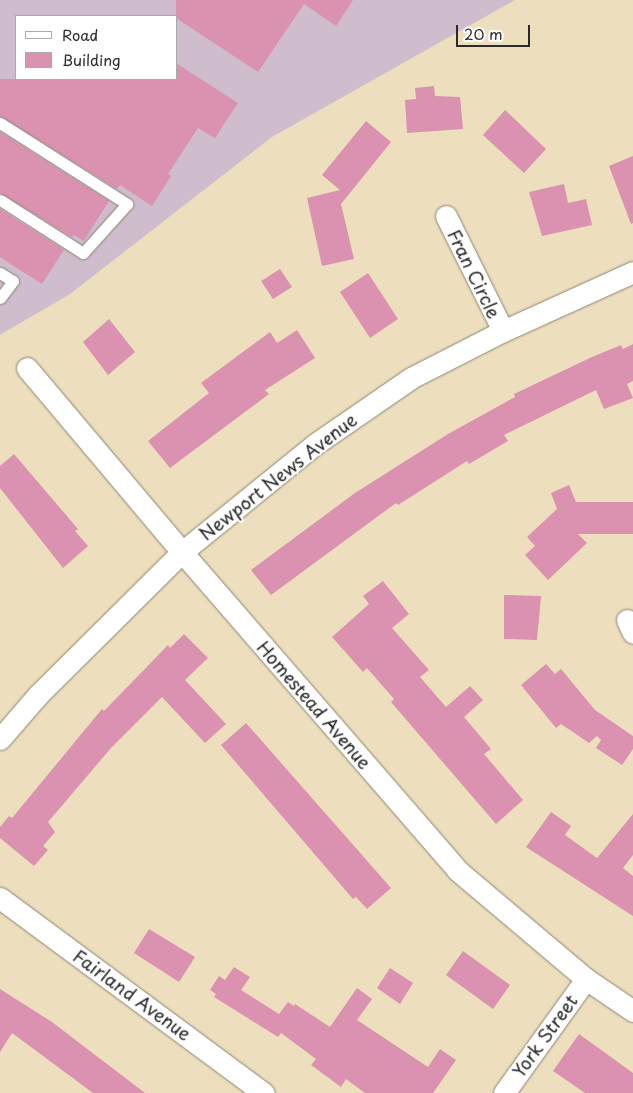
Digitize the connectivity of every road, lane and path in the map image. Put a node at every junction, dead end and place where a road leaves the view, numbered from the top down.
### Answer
1 (0, 123) edge
2 (0, 200) edge
3 (446, 216) dead end
4 (633, 272) edge
5 (0, 273) edge
6 (0, 298) edge
7 (503, 331) junction
8 (27, 368) dead end
9 (182, 552) junction
10 (0, 739) edge
11 (0, 898) edge
12 (586, 979) junction
13 (633, 1011) edge
14 (264, 1093) edge
15 (504, 1093) edge

1 - 2 lane
3 - 7 street, Fran Circle
4 - 7 street, Newport News Avenue
5 - 6 lane
7 - 9 street, Newport News Avenue
8 - 9 street, Homestead Avenue
9 - 10 street, Newport News Avenue
9 - 12 street, Homestead Avenue
11 - 14 street, Fairland Avenue
12 - 13 street, Homestead Avenue
12 - 15 street, York Street

